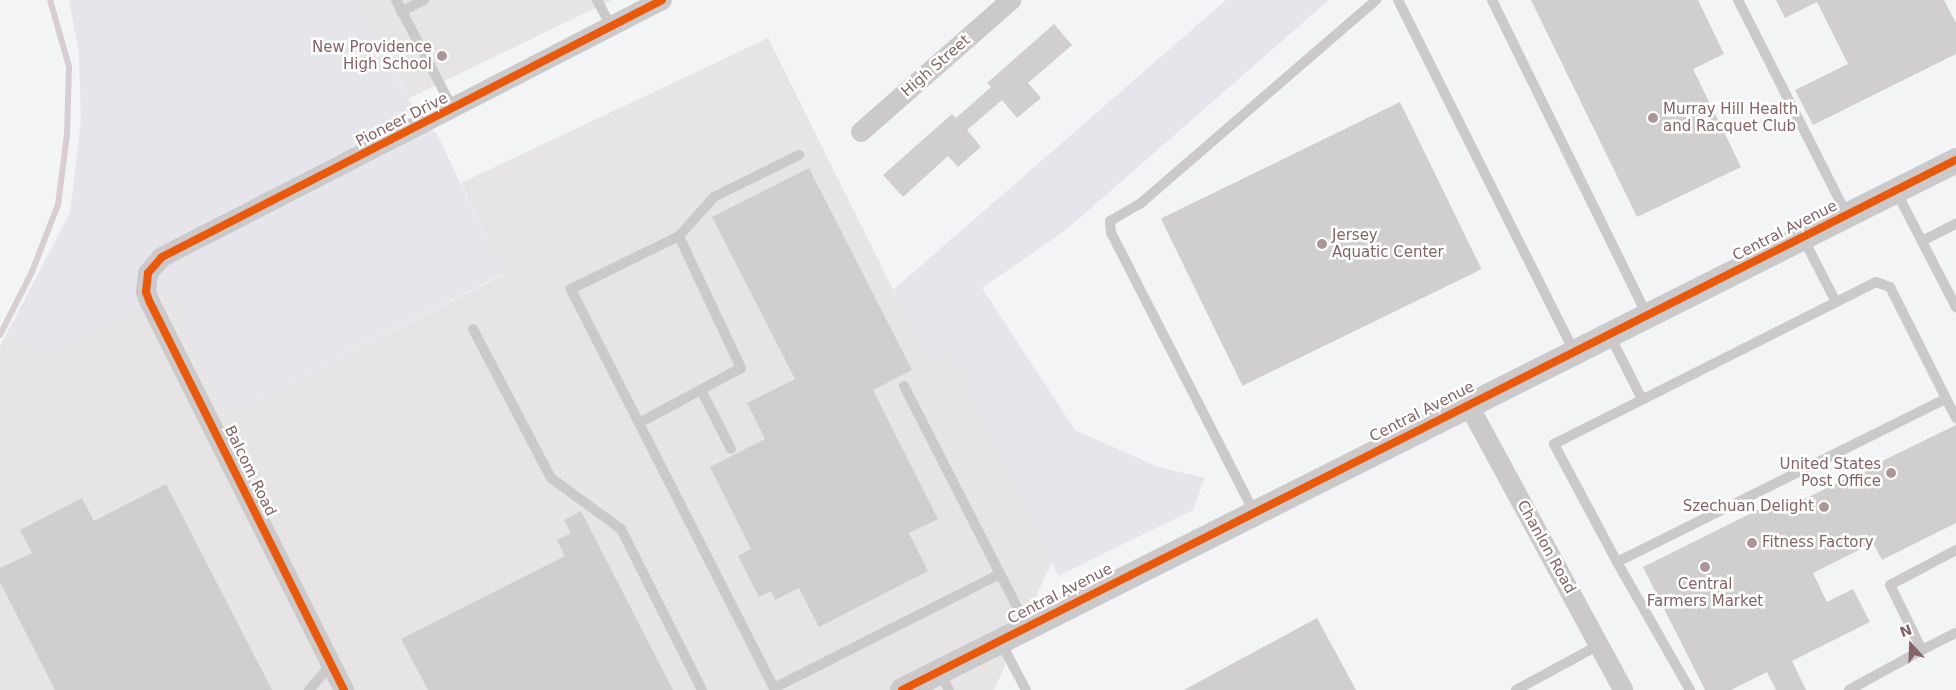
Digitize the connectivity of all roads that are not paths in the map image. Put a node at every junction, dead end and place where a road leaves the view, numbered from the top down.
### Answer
1 (396, 0) edge
2 (424, 0) edge
3 (597, 0) edge
4 (662, 0) edge
5 (1376, 0) edge
6 (1398, 0) edge
7 (1492, 0) edge
8 (1738, 0) edge
9 (1002, 3) edge
10 (402, 12) junction
11 (611, 26) junction
12 (453, 109) junction
13 (861, 132) dead end
14 (799, 155) dead end
15 (1956, 160) edge
16 (1896, 191) junction
17 (1847, 216) junction
18 (1956, 224) edge
19 (679, 236) junction
20 (1803, 238) junction
21 (1922, 241) junction
22 (154, 263) joint
23 (1835, 300) junction
24 (1956, 307) edge
25 (1647, 315) junction
26 (473, 328) dead end
27 (1609, 334) junction
28 (1574, 352) junction
29 (904, 386) dead end
30 (701, 390) junction
31 (1642, 399) junction
32 (1946, 399) junction
33 (1468, 404) junction
34 (1956, 418) edge
35 (639, 423) junction
36 (731, 449) dead end
37 (1254, 512) junction
38 (1956, 550) edge
39 (1616, 562) junction
40 (1000, 574) junction
41 (1027, 626) junction
42 (1956, 632) edge
43 (1000, 640) junction
44 (1599, 645) junction
45 (1922, 650) junction
46 (331, 665) junction
47 (944, 681) edge
48 (775, 689) edge
49 (309, 690) edge
50 (344, 690) edge
51 (702, 690) edge
52 (902, 690) edge
53 (1026, 690) edge
54 (1516, 690) edge
55 (1623, 690) edge
56 (1690, 690) edge
57 (1849, 690) edge

1 - 10 lane
2 - 10 lane
3 - 11 lane
4 - 11 street, Pioneer Drive
5 - 37 lane
6 - 28 lane
7 - 25 lane
8 - 17 lane
9 - 13 street, High Street
10 - 12 lane
11 - 12 street, Pioneer Drive
12 - 22 street, Pioneer Drive
14 - 19 lane
15 - 16 street, Central Avenue
16 - 17 street, Central Avenue
16 - 21 lane
17 - 20 street, Central Avenue
18 - 21 lane
19 - 30 lane
19 - 35 lane
20 - 23 lane
20 - 25 street, Central Avenue
21 - 24 lane
22 - 46 street, Balcom Road
23 - 31 lane
23 - 32 lane
25 - 27 street, Central Avenue
26 - 51 lane
27 - 28 street, Central Avenue
27 - 31 lane
28 - 33 street, Central Avenue
29 - 40 lane
30 - 35 lane
30 - 36 lane
31 - 39 lane
32 - 34 lane
32 - 39 lane
33 - 37 street, Central Avenue
33 - 44 street, Chanlon Road
35 - 48 lane
37 - 41 street, Central Avenue
38 - 45 lane
39 - 56 lane
40 - 41 lane
40 - 48 lane
41 - 43 street, Central Avenue
42 - 45 lane
43 - 47 street, Central Avenue
43 - 53 lane
44 - 54 lane
44 - 55 street, Chanlon Road
45 - 57 lane
46 - 49 lane
46 - 50 street, Balcom Road
47 - 52 street, Central Avenue

